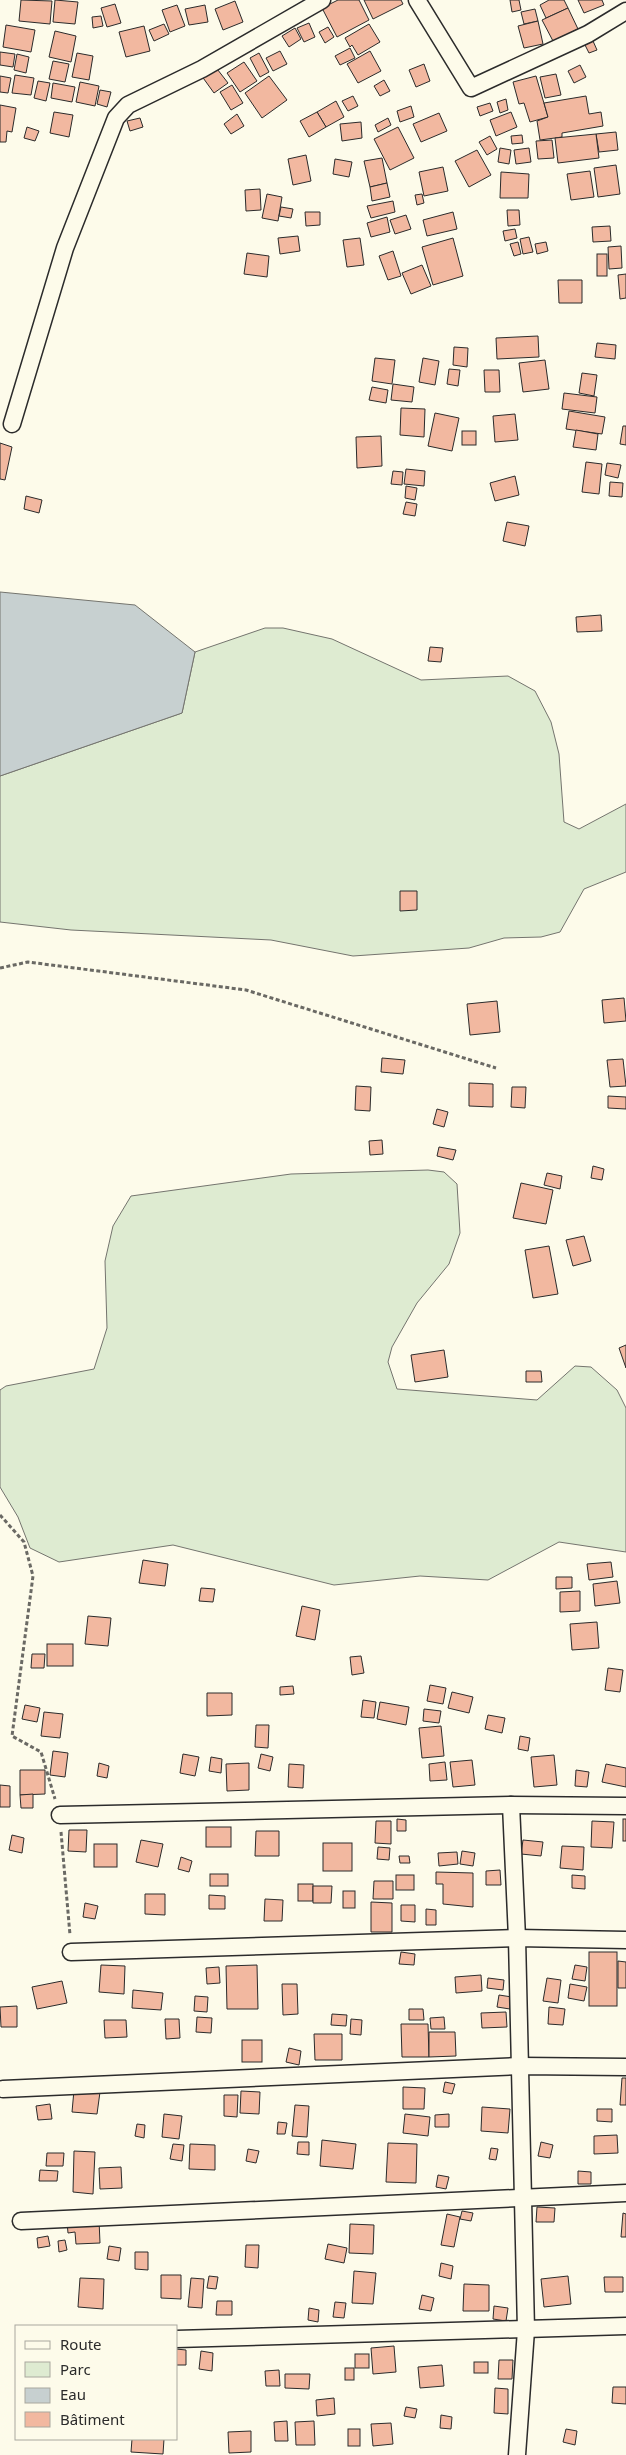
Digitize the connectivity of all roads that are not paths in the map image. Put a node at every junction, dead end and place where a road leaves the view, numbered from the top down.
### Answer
1 (322, 0) edge
2 (417, 0) edge
3 (626, 11) edge
4 (12, 424) dead end
5 (511, 1805) junction
6 (626, 1806) edge
7 (60, 1815) road end
8 (517, 1938) junction
9 (626, 1940) edge
10 (71, 1952) road end
11 (520, 2066) junction
12 (626, 2067) edge
13 (3, 2089) dead end
14 (626, 2193) edge
15 (522, 2198) junction
16 (21, 2221) dead end
17 (626, 2326) edge
18 (526, 2330) junction
19 (178, 2339) edge
20 (517, 2455) edge

1 - 4 street
2 - 3 street
5 - 6 street
5 - 7 street
5 - 8 street
8 - 9 street
8 - 10 street
8 - 11 street
11 - 12 street
11 - 13 street
11 - 15 street
14 - 15 street
15 - 16 street
15 - 18 street
17 - 18 street
18 - 19 street
18 - 20 street

